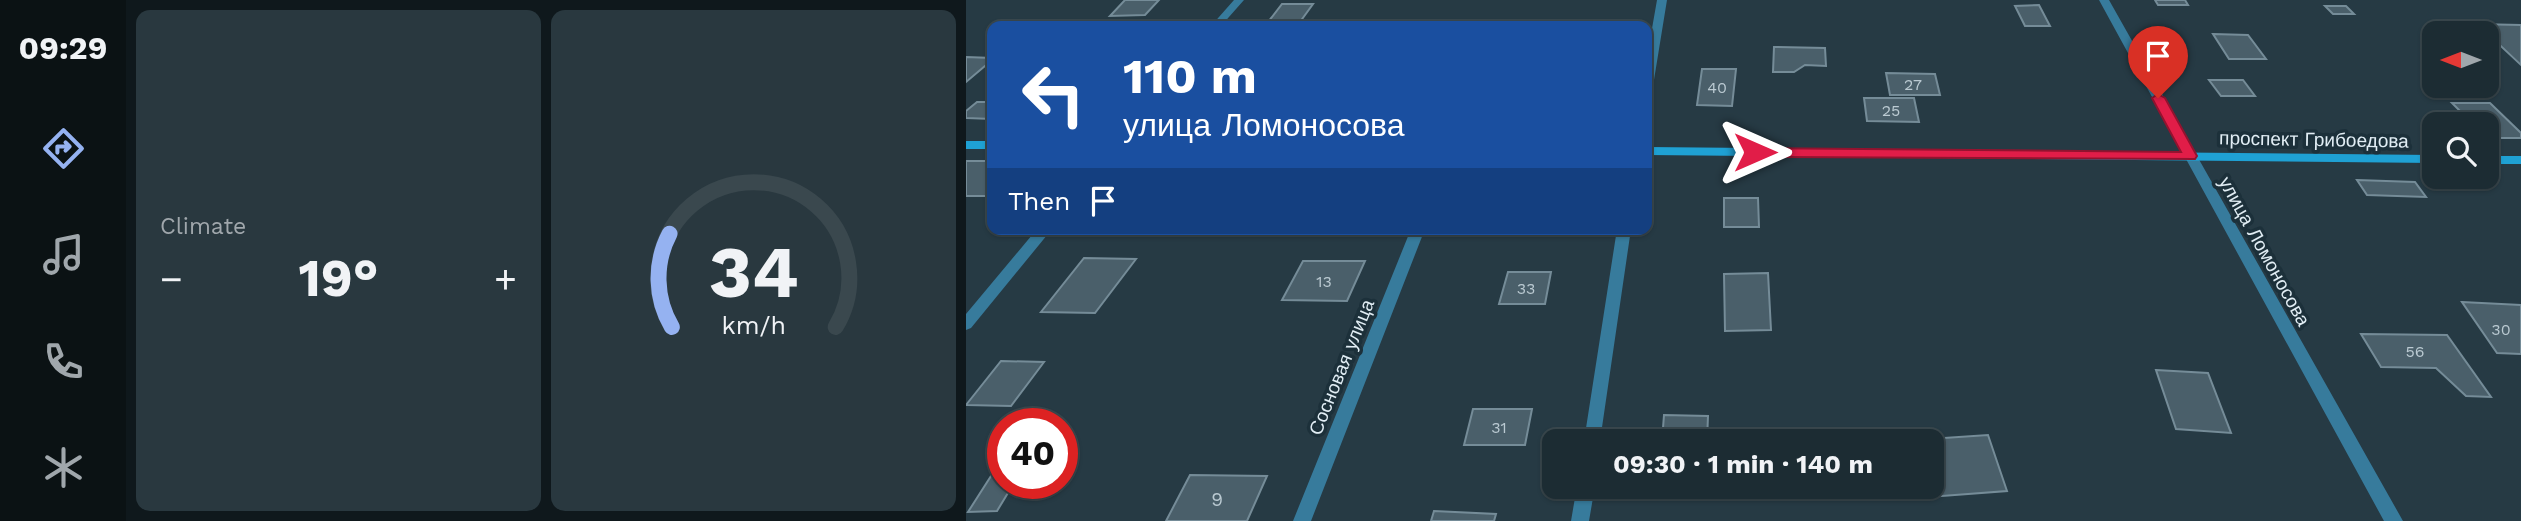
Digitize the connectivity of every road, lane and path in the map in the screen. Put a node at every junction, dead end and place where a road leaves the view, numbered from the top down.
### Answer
1 (1239, 0) edge
2 (1662, 0) edge
3 (2104, 0) edge
4 (1220, 21) edge
5 (1652, 57) edge
6 (966, 145) edge
7 (987, 145) edge
8 (1652, 151) edge
9 (2190, 156) junction
10 (2422, 159) edge
11 (2499, 160) edge
12 (2521, 160) edge
13 (1040, 235) edge
14 (1416, 235) edge
15 (1623, 235) edge
16 (966, 324) edge
17 (1594, 429) edge
18 (1584, 499) edge
19 (1302, 521) edge
20 (1580, 521) edge
21 (2394, 521) edge

1 - 4 street
2 - 5 street
3 - 9 street, улица Ломоносова
6 - 7 street
8 - 9 street, проспект Грибоедова
9 - 10 street, проспект Грибоедова
9 - 21 street, улица Ломоносова
11 - 12 street
13 - 16 street
14 - 19 street, Сосновая улица
15 - 17 street
18 - 20 street

